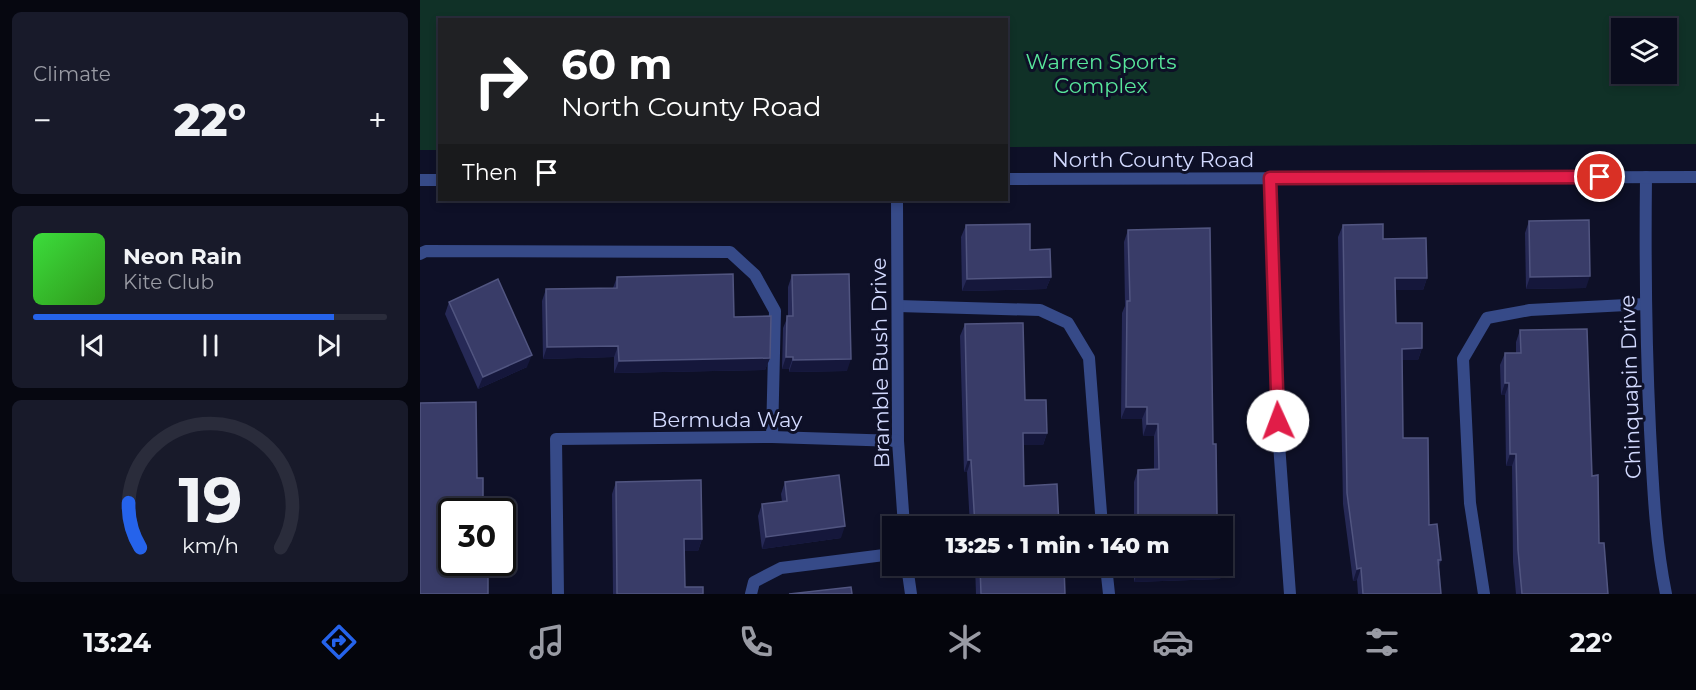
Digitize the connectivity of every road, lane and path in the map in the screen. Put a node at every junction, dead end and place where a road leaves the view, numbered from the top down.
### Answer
1 (1646, 177) junction
2 (1696, 177) edge
3 (1270, 178) junction
4 (1008, 179) edge
5 (420, 180) edge
6 (438, 180) edge
7 (897, 201) edge
8 (420, 254) edge
9 (1646, 304) junction
10 (898, 306) junction
11 (772, 436) junction
12 (898, 441) junction
13 (903, 516) edge
14 (1101, 516) edge
15 (882, 555) edge
16 (908, 576) edge
17 (1107, 576) edge
18 (558, 594) edge
19 (751, 594) edge
20 (911, 594) edge
21 (1109, 594) edge
22 (1290, 594) edge
23 (1484, 594) edge
24 (1666, 594) edge

1 - 2 street, North County Road
1 - 3 street, North County Road
1 - 9 street, Chinquapin Drive
3 - 4 street, North County Road
3 - 22 street
5 - 6 street
7 - 10 street, Bramble Bush Drive
8 - 11 street
9 - 23 street
9 - 24 street, Chinquapin Drive
10 - 12 street, Bramble Bush Drive
10 - 14 street
11 - 12 street, Bermuda Way
11 - 18 street, Bermuda Way
12 - 13 street, Bramble Bush Drive
15 - 19 street
16 - 20 street
17 - 21 street

